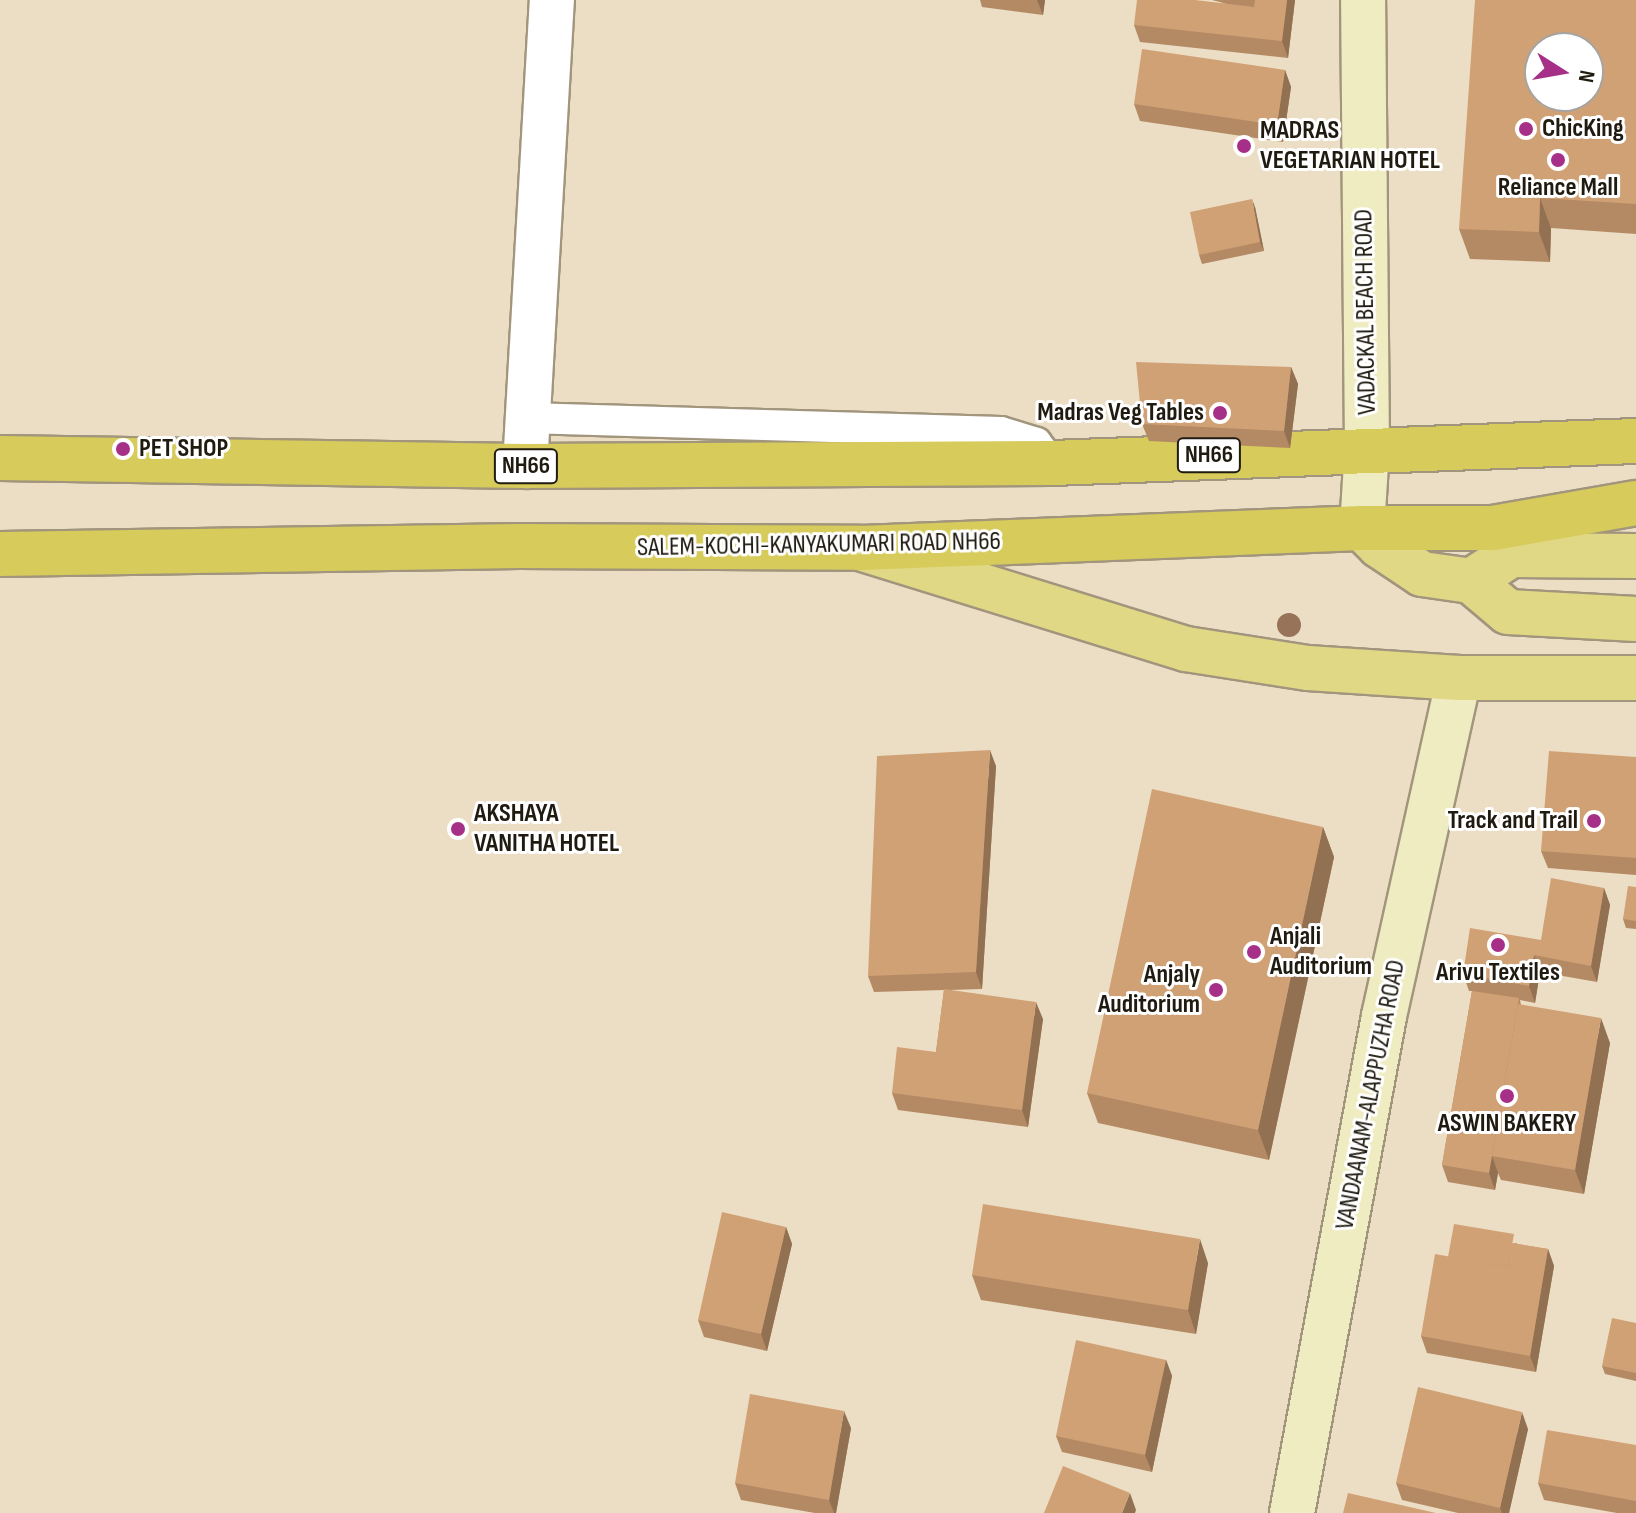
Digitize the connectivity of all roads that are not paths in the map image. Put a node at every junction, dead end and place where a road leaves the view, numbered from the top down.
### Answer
1 (552, 0) edge
2 (1363, 0) edge
3 (527, 418) junction
4 (1636, 441) edge
5 (1367, 448) junction
6 (0, 458) edge
7 (1052, 463) junction
8 (525, 466) junction
9 (1636, 503) edge
10 (1362, 528) junction
11 (861, 548) junction
12 (0, 554) edge
13 (1636, 556) edge
14 (1471, 581) junction
15 (1636, 619) edge
16 (1459, 678) junction
17 (1636, 678) edge
18 (1292, 1513) edge

1 - 3 street
2 - 5 main road, VADACKAL BEACH ROAD
3 - 7 lane
3 - 8 street
4 - 5 highway, NH66
5 - 7 highway, NH66
5 - 10 main road, VADACKAL BEACH ROAD
6 - 8 highway, NH66
7 - 8 highway, NH66
9 - 10 highway, SALEM-KOCHI-KANYAKUMARI ROAD NH66
10 - 11 highway, SALEM-KOCHI-KANYAKUMARI ROAD NH66
10 - 14 main road
11 - 12 highway, SALEM-KOCHI-KANYAKUMARI ROAD NH66
11 - 16 main road
13 - 14 main road
14 - 15 main road
16 - 17 main road
16 - 18 main road, VANDAANAM-ALAPPUZHA ROAD

